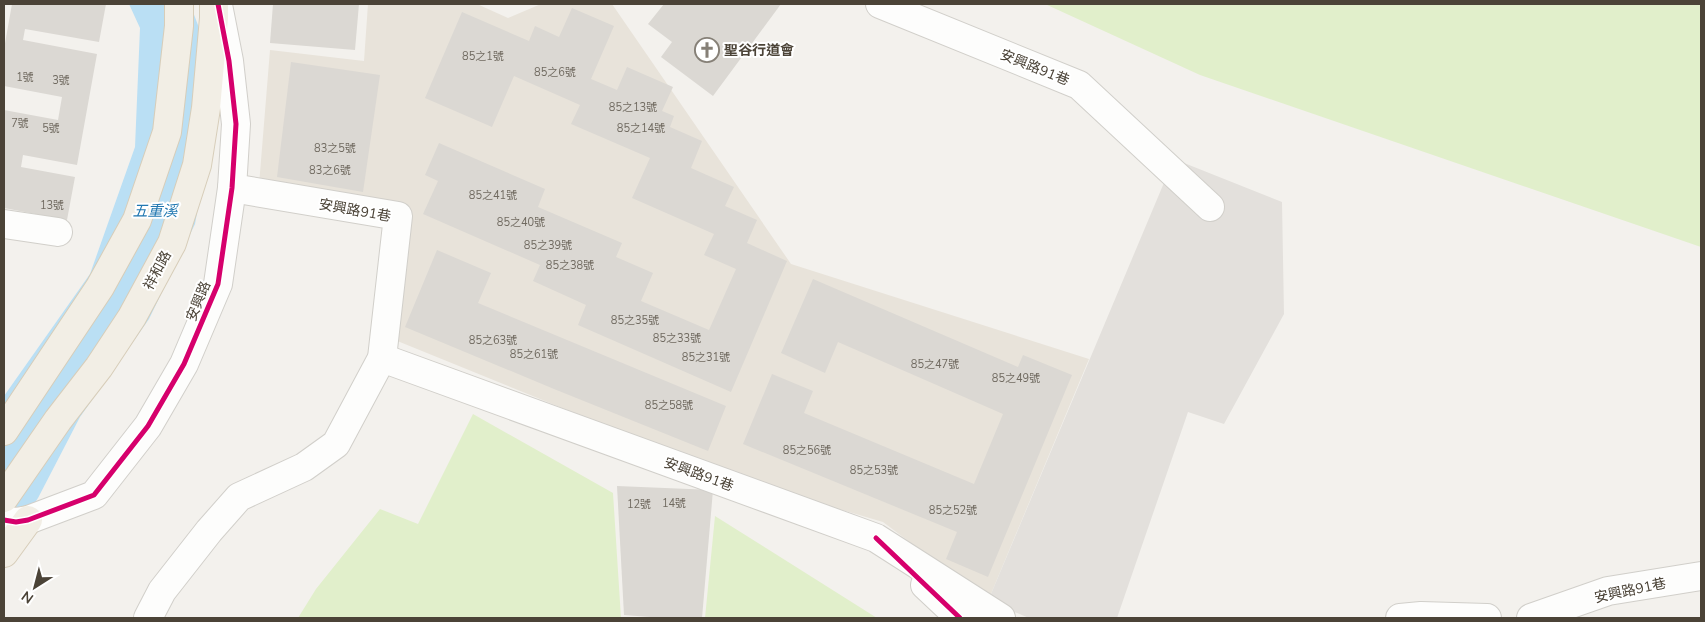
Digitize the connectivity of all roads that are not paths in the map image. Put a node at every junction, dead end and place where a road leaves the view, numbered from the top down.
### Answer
1 (179, 4) edge
2 (214, 4) edge
3 (218, 4) edge
4 (880, 4) edge
5 (232, 188) junction
6 (1210, 207) dead end
7 (4, 224) edge
8 (58, 232) dead end
9 (382, 358) junction
10 (4, 431) edge
11 (4, 498) edge
12 (16, 521) edge
13 (876, 538) junction
14 (4, 553) edge
15 (1701, 576) edge
16 (148, 618) edge
17 (960, 618) edge
18 (1001, 618) edge
19 (1400, 618) edge
20 (1487, 618) edge
21 (1532, 618) edge

1 - 10 main road
2 - 11 main road, 祥和路
3 - 5 street, 安興路
4 - 6 street, 安興路91巷
5 - 9 street, 安興路91巷
5 - 12 street, 安興路
7 - 8 street
9 - 13 street, 安興路91巷
9 - 16 street, 安興路91巷
12 - 14 main road
13 - 17 street
13 - 18 street, 安興路91巷
15 - 21 street, 安興路91巷
19 - 20 street

